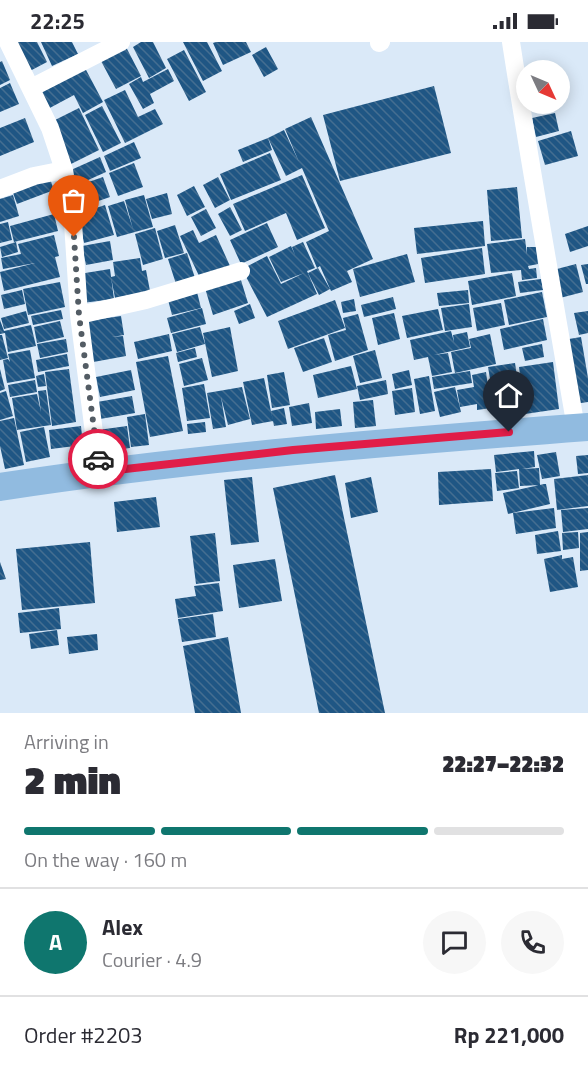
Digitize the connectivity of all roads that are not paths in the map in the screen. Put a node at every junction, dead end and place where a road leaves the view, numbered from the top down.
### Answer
1 (8, 42) edge
2 (121, 42) edge
3 (511, 42) edge
4 (31, 88) junction
5 (64, 170) junction
6 (0, 189) edge
7 (241, 270) dead end
8 (79, 315) junction
9 (582, 427) edge
10 (99, 472) junction
11 (0, 487) edge

1 - 4 street
2 - 4 street
3 - 9 street
4 - 5 street
5 - 6 street
5 - 8 street
7 - 8 street
8 - 10 street
9 - 10 main road
10 - 11 main road

